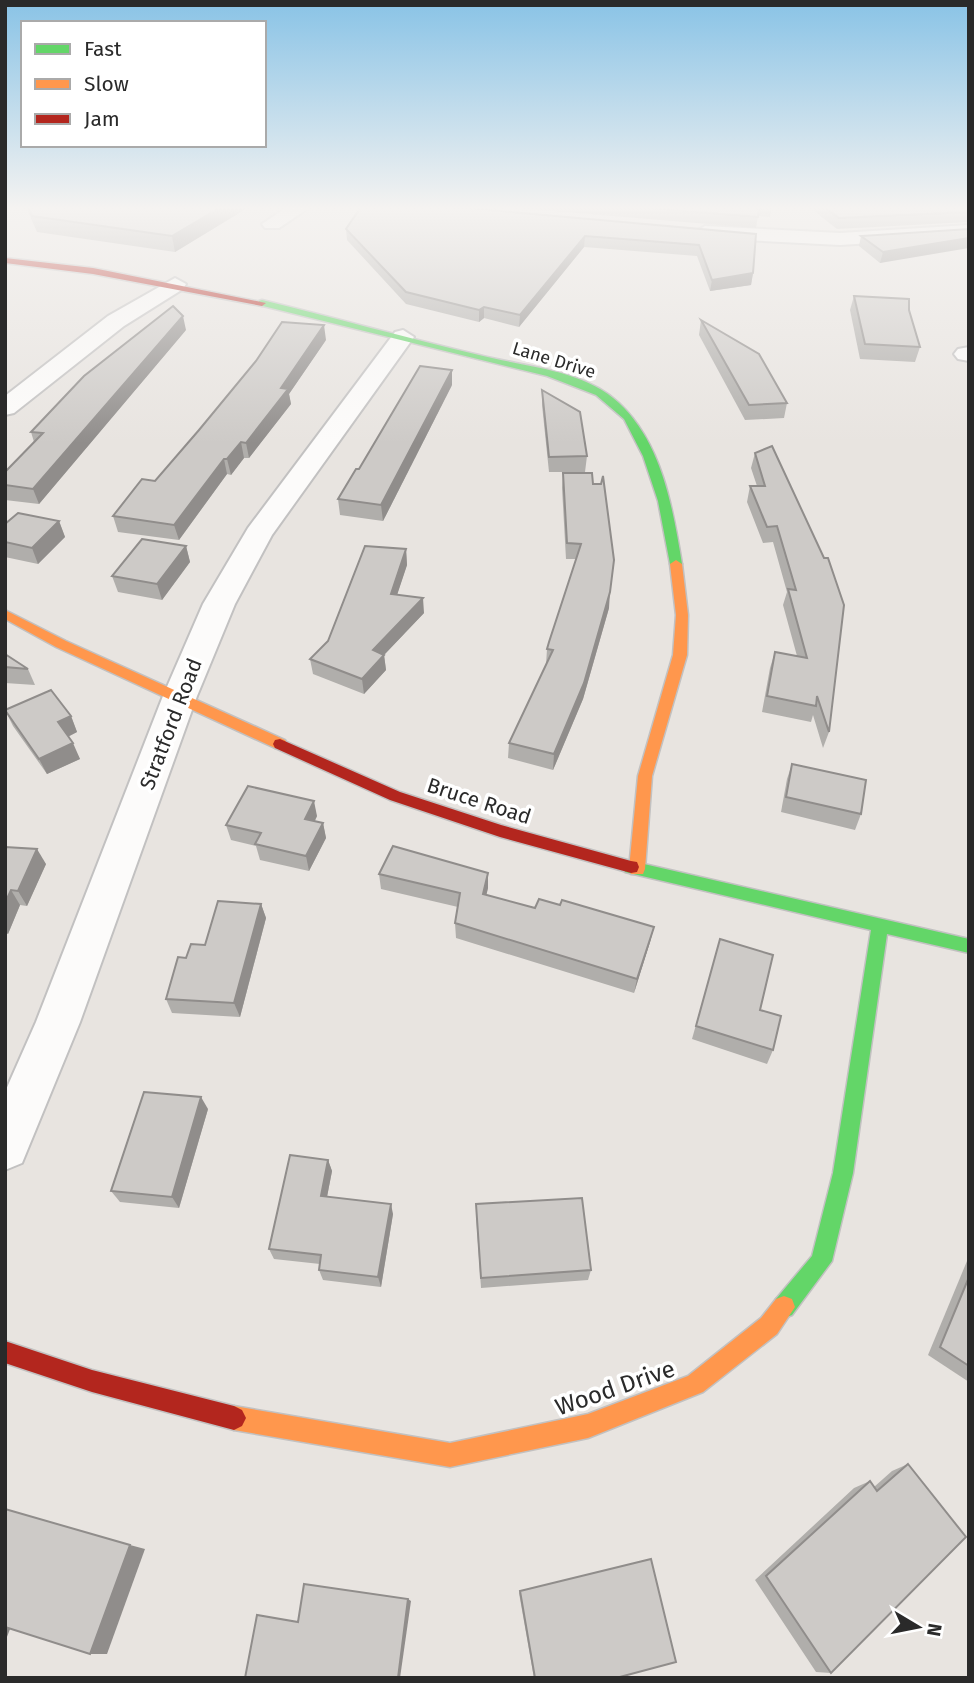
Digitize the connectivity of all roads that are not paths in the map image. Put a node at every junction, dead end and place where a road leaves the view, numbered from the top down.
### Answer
1 (173, 286) edge
2 (182, 286) edge
3 (403, 337) junction
4 (5, 408) edge
5 (5, 614) edge
6 (180, 696) junction
7 (637, 869) junction
8 (880, 926) junction
9 (969, 946) edge
10 (5, 1147) edge
11 (5, 1352) edge

1 - 4 street
2 - 3 street, Lane Drive
3 - 6 street, Stratford Road
3 - 7 street, Lane Drive
5 - 6 street, Bruce Road
6 - 7 street, Bruce Road
6 - 10 street, Stratford Road
7 - 8 street, Bruce Road
8 - 9 street, Bruce Road
8 - 11 street, Wood Drive

